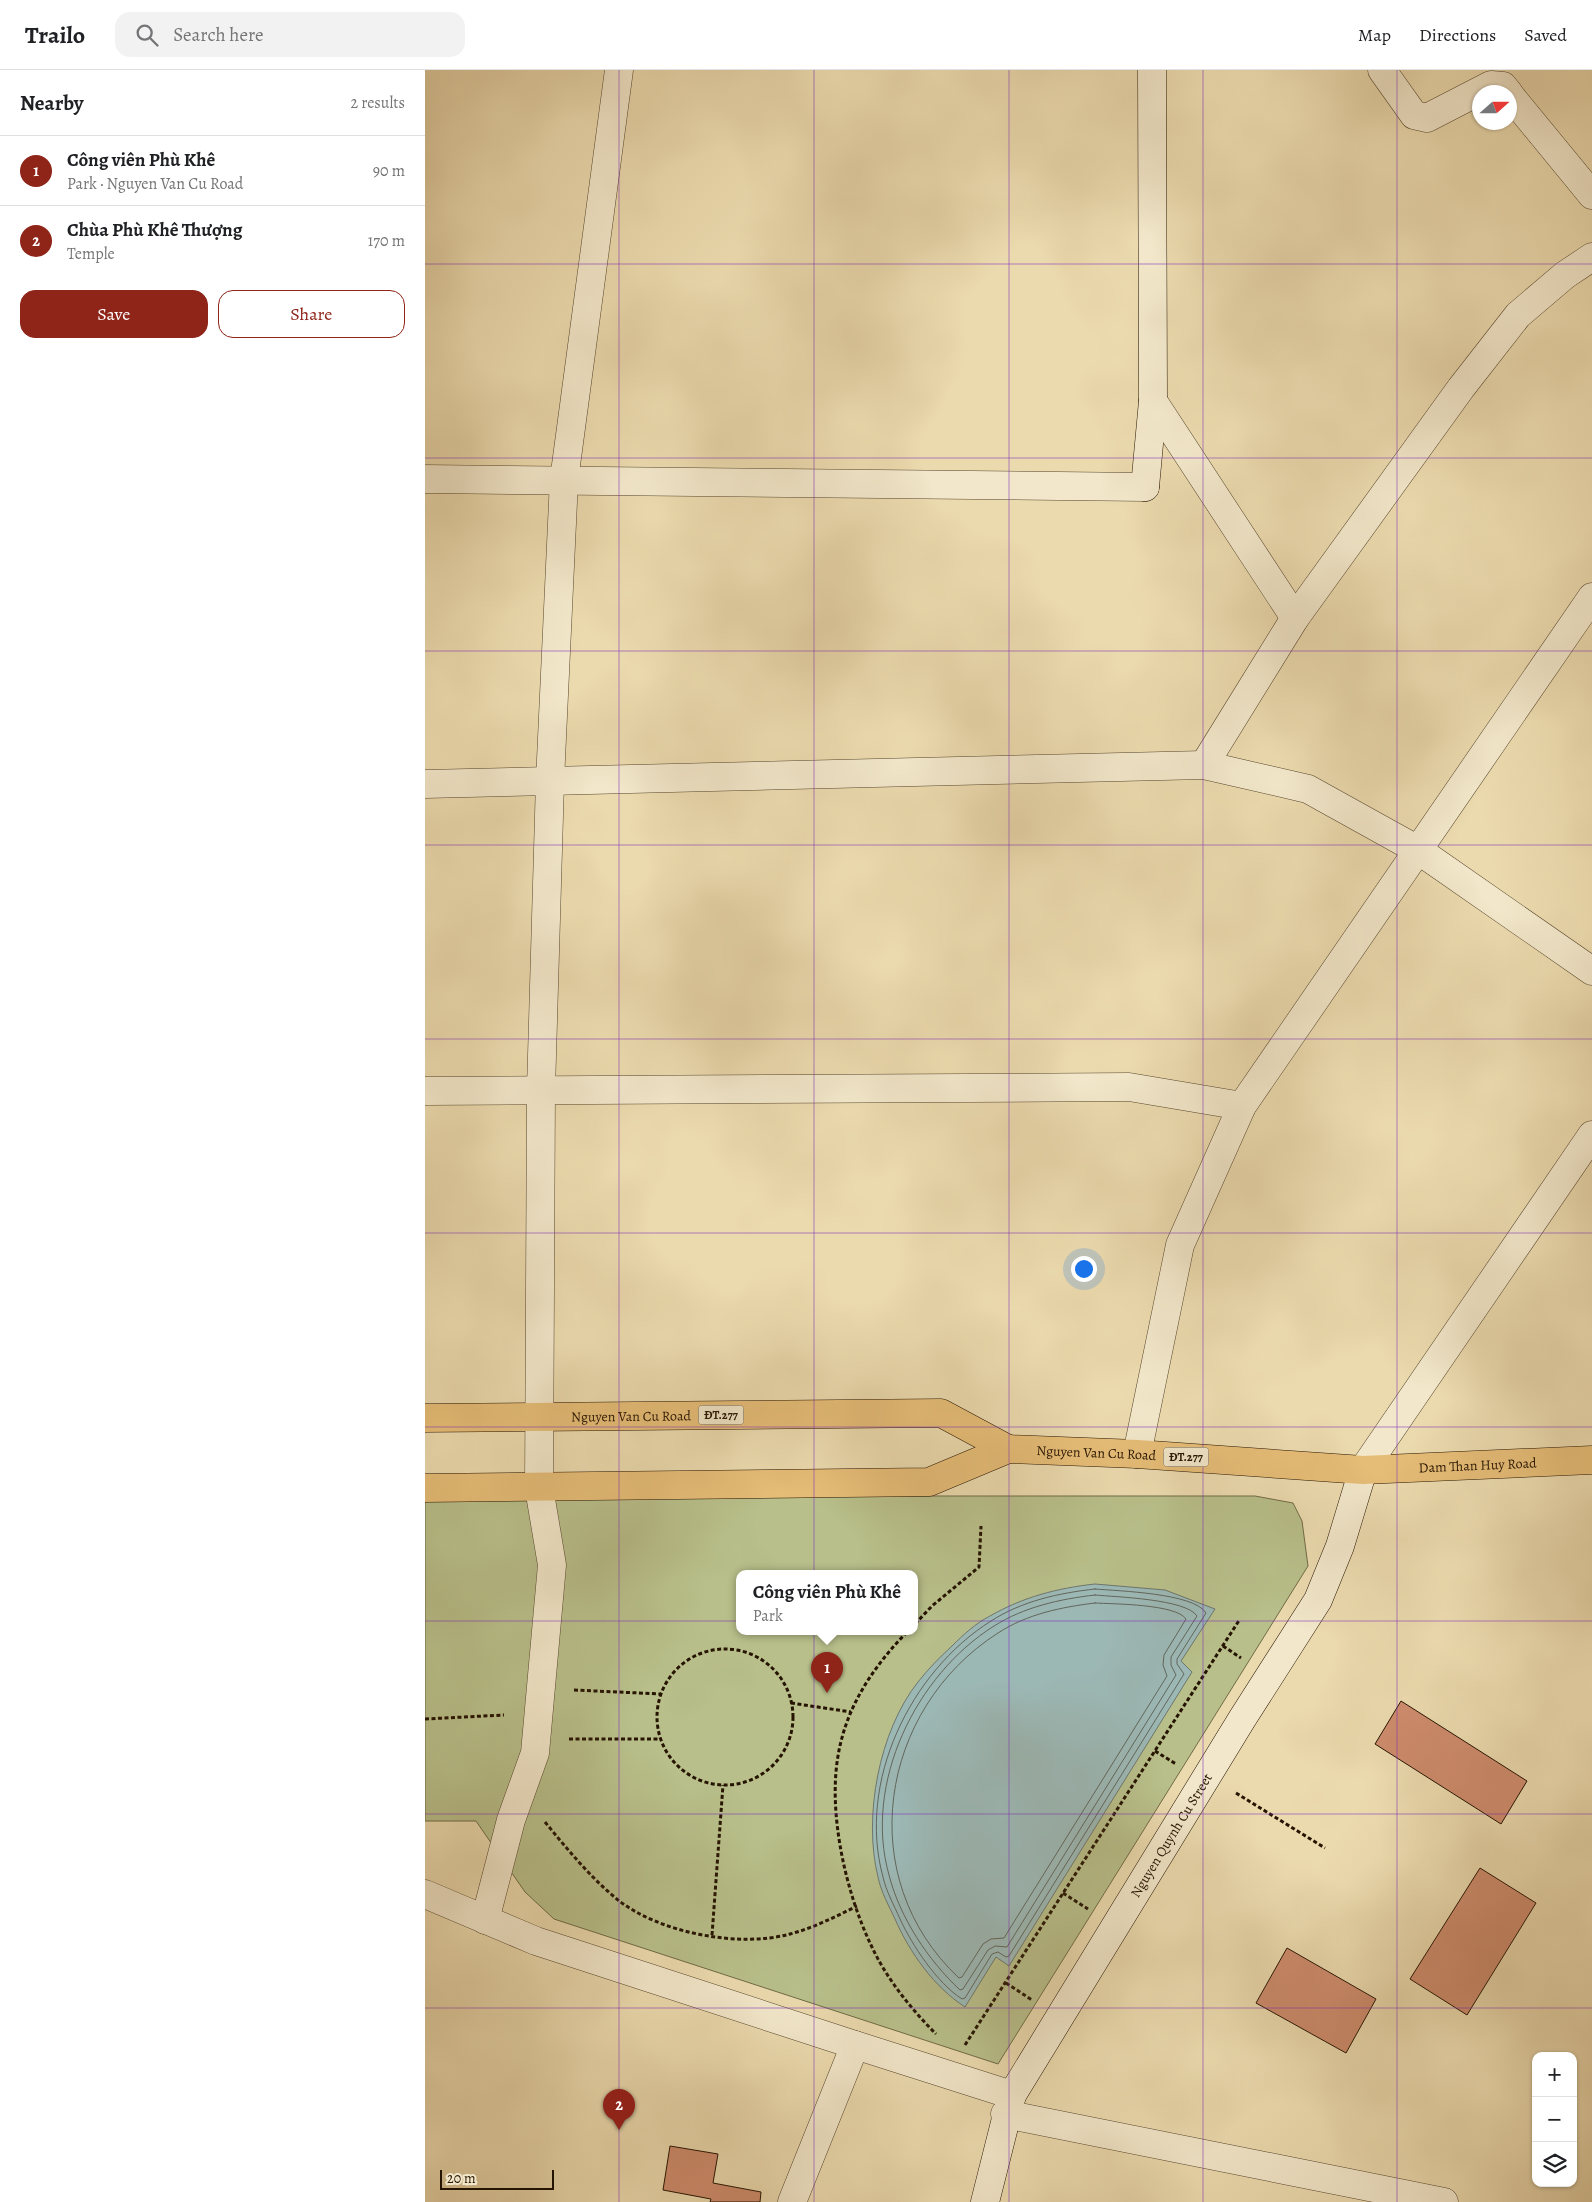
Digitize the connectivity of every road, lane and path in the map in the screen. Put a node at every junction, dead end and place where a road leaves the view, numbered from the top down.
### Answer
1 (619, 70) edge
2 (1151, 70) edge
3 (1382, 70) edge
4 (1472, 95) edge
5 (1517, 103) edge
6 (1592, 195) edge
7 (1592, 257) edge
8 (1153, 402) junction
9 (425, 479) edge
10 (565, 480) junction
11 (1592, 597) edge
12 (1295, 618) junction
13 (1204, 765) junction
14 (551, 782) junction
15 (425, 784) edge
16 (1418, 850) junction
17 (1592, 971) edge
18 (541, 1090) junction
19 (425, 1091) edge
20 (1242, 1106) junction
21 (1592, 1135) edge
22 (425, 1418) edge
23 (540, 1418) junction
24 (1008, 1449) junction
25 (1137, 1454) junction
26 (1592, 1460) edge
27 (1363, 1470) junction
28 (425, 1488) edge
29 (539, 1488) junction
30 (981, 1526) dead end
31 (1240, 1620) dead end
32 (918, 1621) edge
33 (904, 1635) edge
34 (1223, 1646) junction
35 (1246, 1661) dead end
36 (661, 1694) junction
37 (791, 1703) junction
38 (851, 1712) junction
39 (538, 1713) junction
40 (425, 1719) edge
41 (661, 1739) junction
42 (1155, 1751) junction
43 (1180, 1767) dead end
44 (1207, 1776) junction
45 (723, 1785) junction
46 (521, 1790) junction
47 (1325, 1848) dead end
48 (1063, 1893) junction
49 (425, 1894) edge
50 (857, 1906) junction
51 (1092, 1912) dead end
52 (485, 1920) junction
53 (712, 1935) junction
54 (1005, 1983) junction
55 (1036, 2002) dead end
56 (855, 2045) junction
57 (963, 2048) dead end
58 (923, 2068) junction
59 (1008, 2105) junction
60 (792, 2202) edge
61 (985, 2202) edge
62 (1444, 2202) edge

1 - 10 street
2 - 8 street
3 - 4 street
5 - 6 street
7 - 12 street
8 - 10 street
8 - 12 street
9 - 10 street
10 - 14 street
11 - 16 street
12 - 13 street
13 - 14 street
13 - 16 street
14 - 15 street
14 - 18 street
16 - 17 street
16 - 20 street
18 - 19 street
18 - 20 street
18 - 23 street
20 - 25 street
21 - 27 street, Nguyen Quynh Cu Street
22 - 23 main road, Nguyen Van Cu Road / ĐT.277
23 - 24 main road, Nguyen Van Cu Road / ĐT.277
23 - 29 street
24 - 25 main road, Nguyen Van Cu Road / ĐT.277
24 - 29 main road, Nguyen Van Cu Road / ĐT.277
25 - 27 main road, Nguyen Van Cu Road / ĐT.277
26 - 27 main road, Dam Than Huy Road / ĐT.277
27 - 44 street, Nguyen Quynh Cu Street
28 - 29 main road, Nguyen Van Cu Road / ĐT.277
29 - 39 street
30 - 32 path
31 - 34 path
33 - 38 path
34 - 35 path
34 - 42 path
36 - 37 path
36 - 39 path
36 - 41 path
37 - 38 path
37 - 45 path
38 - 50 path
39 - 40 path
39 - 41 path
39 - 46 street
41 - 45 path
42 - 43 path
42 - 48 path
44 - 47 path
44 - 59 street, Nguyen Quynh Cu Street
45 - 53 path
46 - 52 street
46 - 53 path
48 - 51 path
48 - 54 path
49 - 52 street
50 - 53 path
50 - 58 path
52 - 56 street
54 - 55 path
54 - 57 path
56 - 58 street
56 - 60 street
58 - 59 street
59 - 61 street, Nguyen Quynh Cu Street
59 - 62 street

